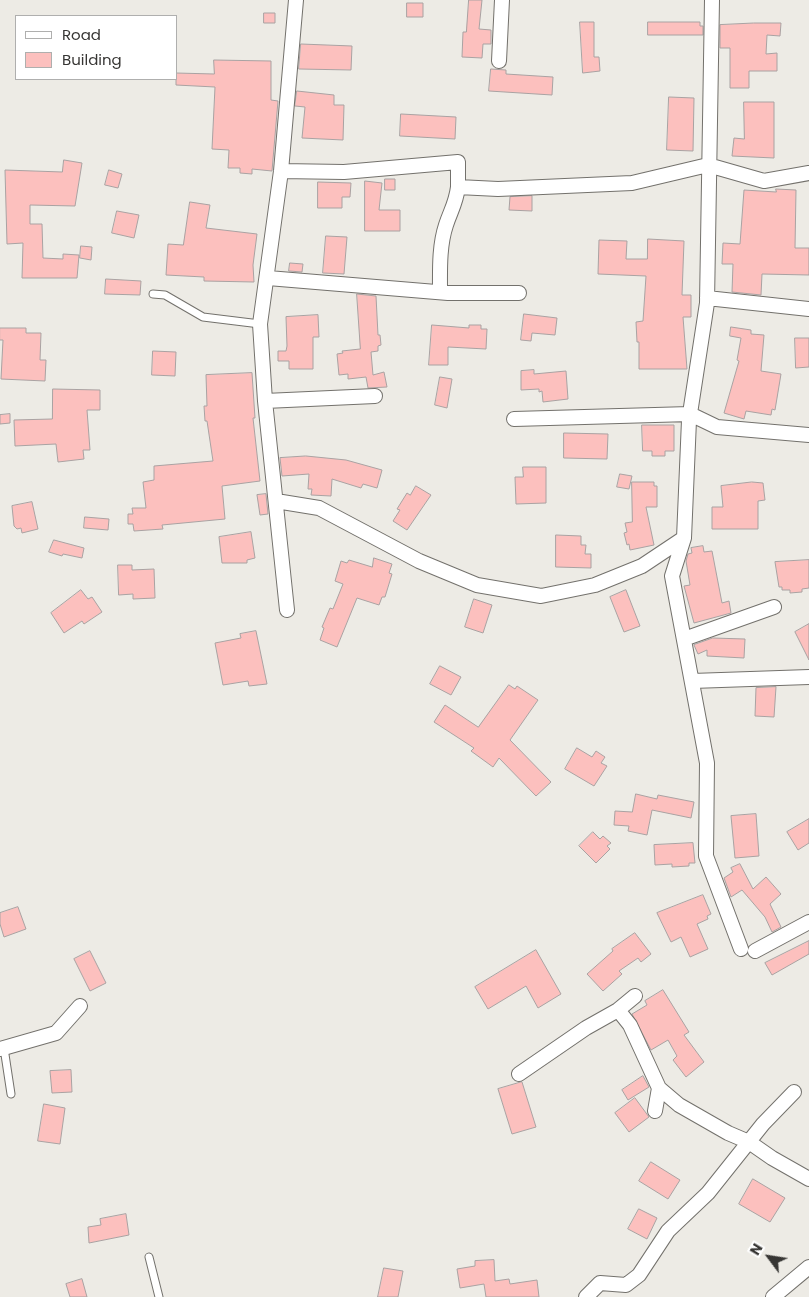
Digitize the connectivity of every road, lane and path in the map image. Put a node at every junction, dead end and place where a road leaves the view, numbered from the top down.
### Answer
1 (296, 0) edge
2 (502, 0) edge
3 (712, 0) edge
4 (499, 61) dead end
5 (708, 165) junction
6 (281, 172) junction
7 (809, 173) edge
8 (458, 187) junction
9 (268, 278) junction
10 (440, 292) junction
11 (519, 293) dead end
12 (153, 294) dead end
13 (707, 298) junction
14 (809, 309) edge
15 (260, 324) junction
16 (375, 396) dead end
17 (265, 401) junction
18 (690, 414) junction
19 (514, 419) dead end
20 (809, 435) edge
21 (276, 501) junction
22 (684, 538) junction
23 (774, 607) dead end
24 (287, 610) dead end
25 (684, 639) junction
26 (809, 677) edge
27 (692, 681) junction
28 (809, 922) edge
29 (635, 996) dead end
30 (80, 1006) dead end
31 (618, 1010) junction
32 (2, 1049) edge
33 (519, 1074) dead end
34 (659, 1088) junction
35 (794, 1092) dead end
36 (11, 1094) dead end
37 (655, 1111) dead end
38 (750, 1142) junction
39 (809, 1179) edge
40 (149, 1257) dead end
41 (809, 1267) edge
42 (160, 1297) edge
43 (586, 1297) edge
44 (773, 1297) edge

1 - 6 street
2 - 4 street
3 - 5 street
5 - 7 street
5 - 8 street
5 - 13 street
6 - 8 street
6 - 9 street
8 - 10 street
9 - 10 street
9 - 15 street
10 - 11 street
12 - 15 lane
13 - 14 street
13 - 18 street
15 - 17 street
16 - 17 street
17 - 21 street
18 - 19 street
18 - 20 street
18 - 22 street
21 - 22 street
21 - 24 street
22 - 25 street
23 - 25 street
25 - 27 street
26 - 27 street
27 - 28 street
29 - 31 street
30 - 32 street
31 - 33 street
31 - 34 street
32 - 36 lane
34 - 37 street
34 - 38 street
35 - 38 street
38 - 39 street
38 - 43 street
40 - 42 lane
41 - 44 street

